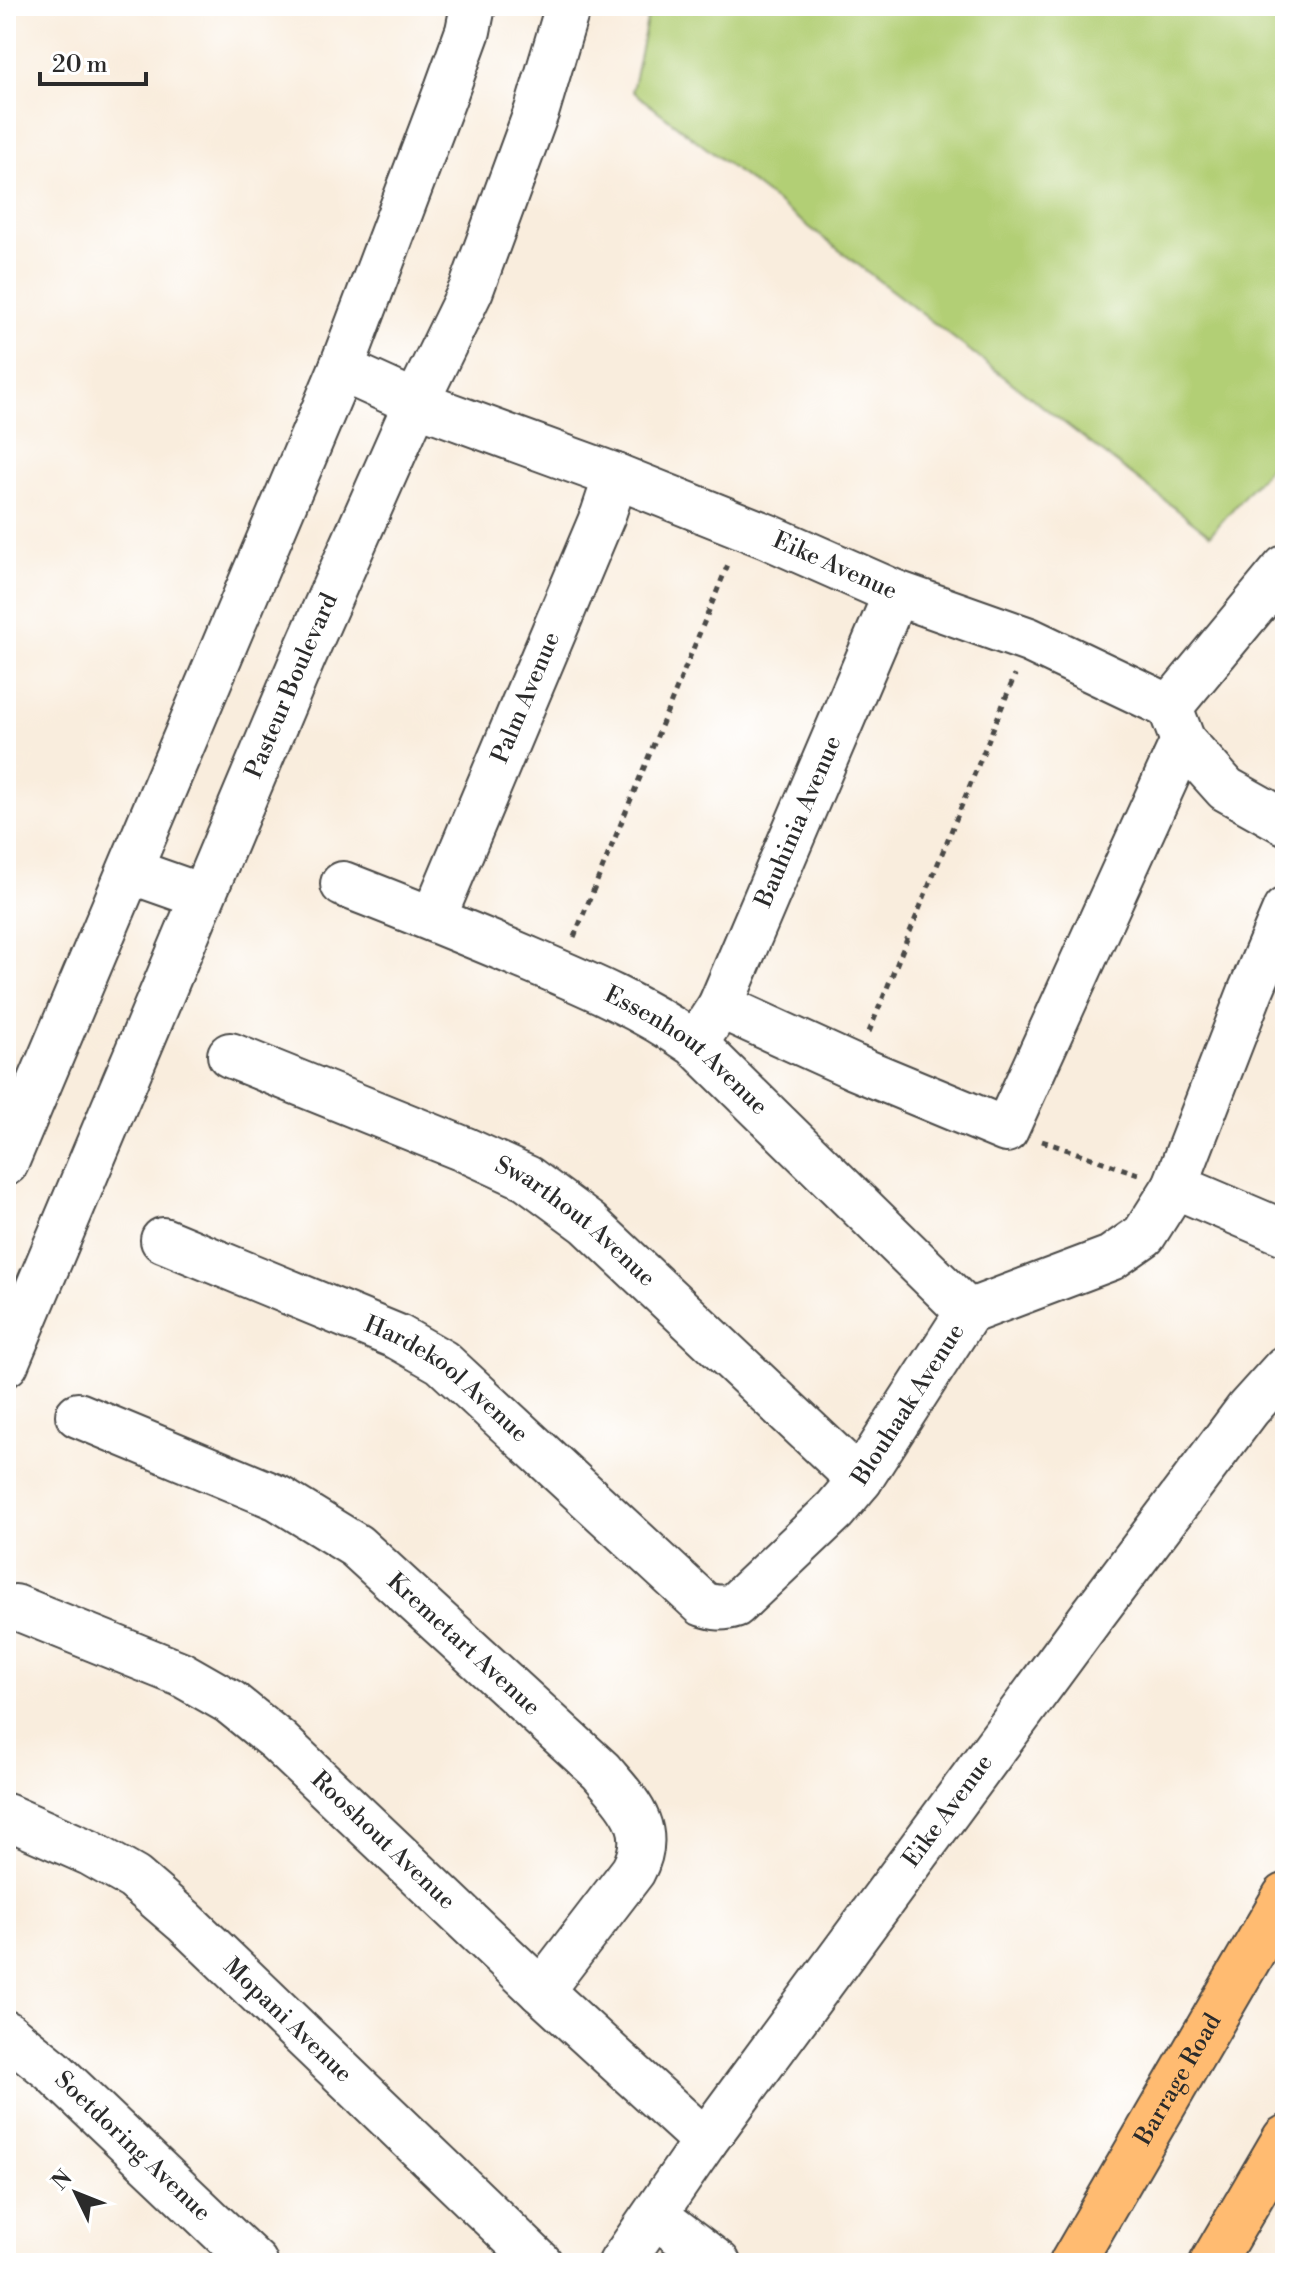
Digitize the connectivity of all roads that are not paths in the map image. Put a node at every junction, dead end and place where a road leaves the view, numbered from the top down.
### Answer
1 (473, 6) edge
2 (568, 6) edge
3 (341, 369) junction
4 (416, 403) junction
5 (616, 476) junction
6 (1285, 568) edge
7 (896, 593) junction
8 (1176, 724) junction
9 (1285, 822) edge
10 (130, 871) junction
11 (343, 884) dead end
12 (201, 896) junction
13 (1285, 910) edge
14 (433, 919) junction
15 (720, 1006) junction
16 (695, 1044) junction
17 (230, 1055) dead end
18 (6, 1163) edge
19 (1175, 1186) junction
20 (1285, 1233) edge
21 (163, 1240) dead end
22 (968, 1312) junction
23 (6, 1364) edge
24 (1285, 1368) edge
25 (78, 1415) dead end
26 (860, 1480) junction
27 (686, 1588) joint
28 (15, 1607) dead end
29 (6, 1816) edge
30 (1285, 1896) edge
31 (541, 1991) junction
32 (6, 2033) edge
33 (1285, 2138) edge
34 (705, 2141) junction
35 (655, 2215) junction
36 (255, 2263) edge
37 (540, 2263) edge
38 (621, 2263) edge
39 (718, 2263) edge
40 (1072, 2263) edge
41 (1212, 2263) edge

1 - 3 street
2 - 4 street, Pasteur Boulevard
3 - 4 street, Eike Avenue
3 - 10 street
4 - 5 street, Eike Avenue
4 - 12 street, Pasteur Boulevard
5 - 7 street, Eike Avenue
5 - 14 street, Palm Avenue
6 - 8 street
7 - 8 street, Eike Avenue
7 - 15 street, Bauhinia Avenue
8 - 9 street, Eike Avenue
8 - 15 street
10 - 12 street
10 - 18 street
11 - 14 street, Essenhout Avenue
12 - 23 street, Pasteur Boulevard
13 - 19 street, Blouhaak Avenue
14 - 16 street, Essenhout Avenue
15 - 16 street, Bauhinia Avenue
16 - 22 street, Essenhout Avenue
17 - 26 street, Swarthout Avenue
19 - 20 street
19 - 22 street, Blouhaak Avenue
21 - 27 street, Hardekool Avenue
22 - 26 street, Blouhaak Avenue
24 - 34 street, Eike Avenue
25 - 31 street, Kremetart Avenue
26 - 27 street, Blouhaak Avenue
28 - 31 street, Rooshout Avenue
29 - 37 street, Mopani Avenue
30 - 40 main road, Barrage Road
31 - 34 street, Rooshout Avenue
32 - 36 street, Soetdoring Avenue
33 - 41 main road
34 - 35 street, Eike Avenue
35 - 38 street, Eike Avenue
35 - 39 street

